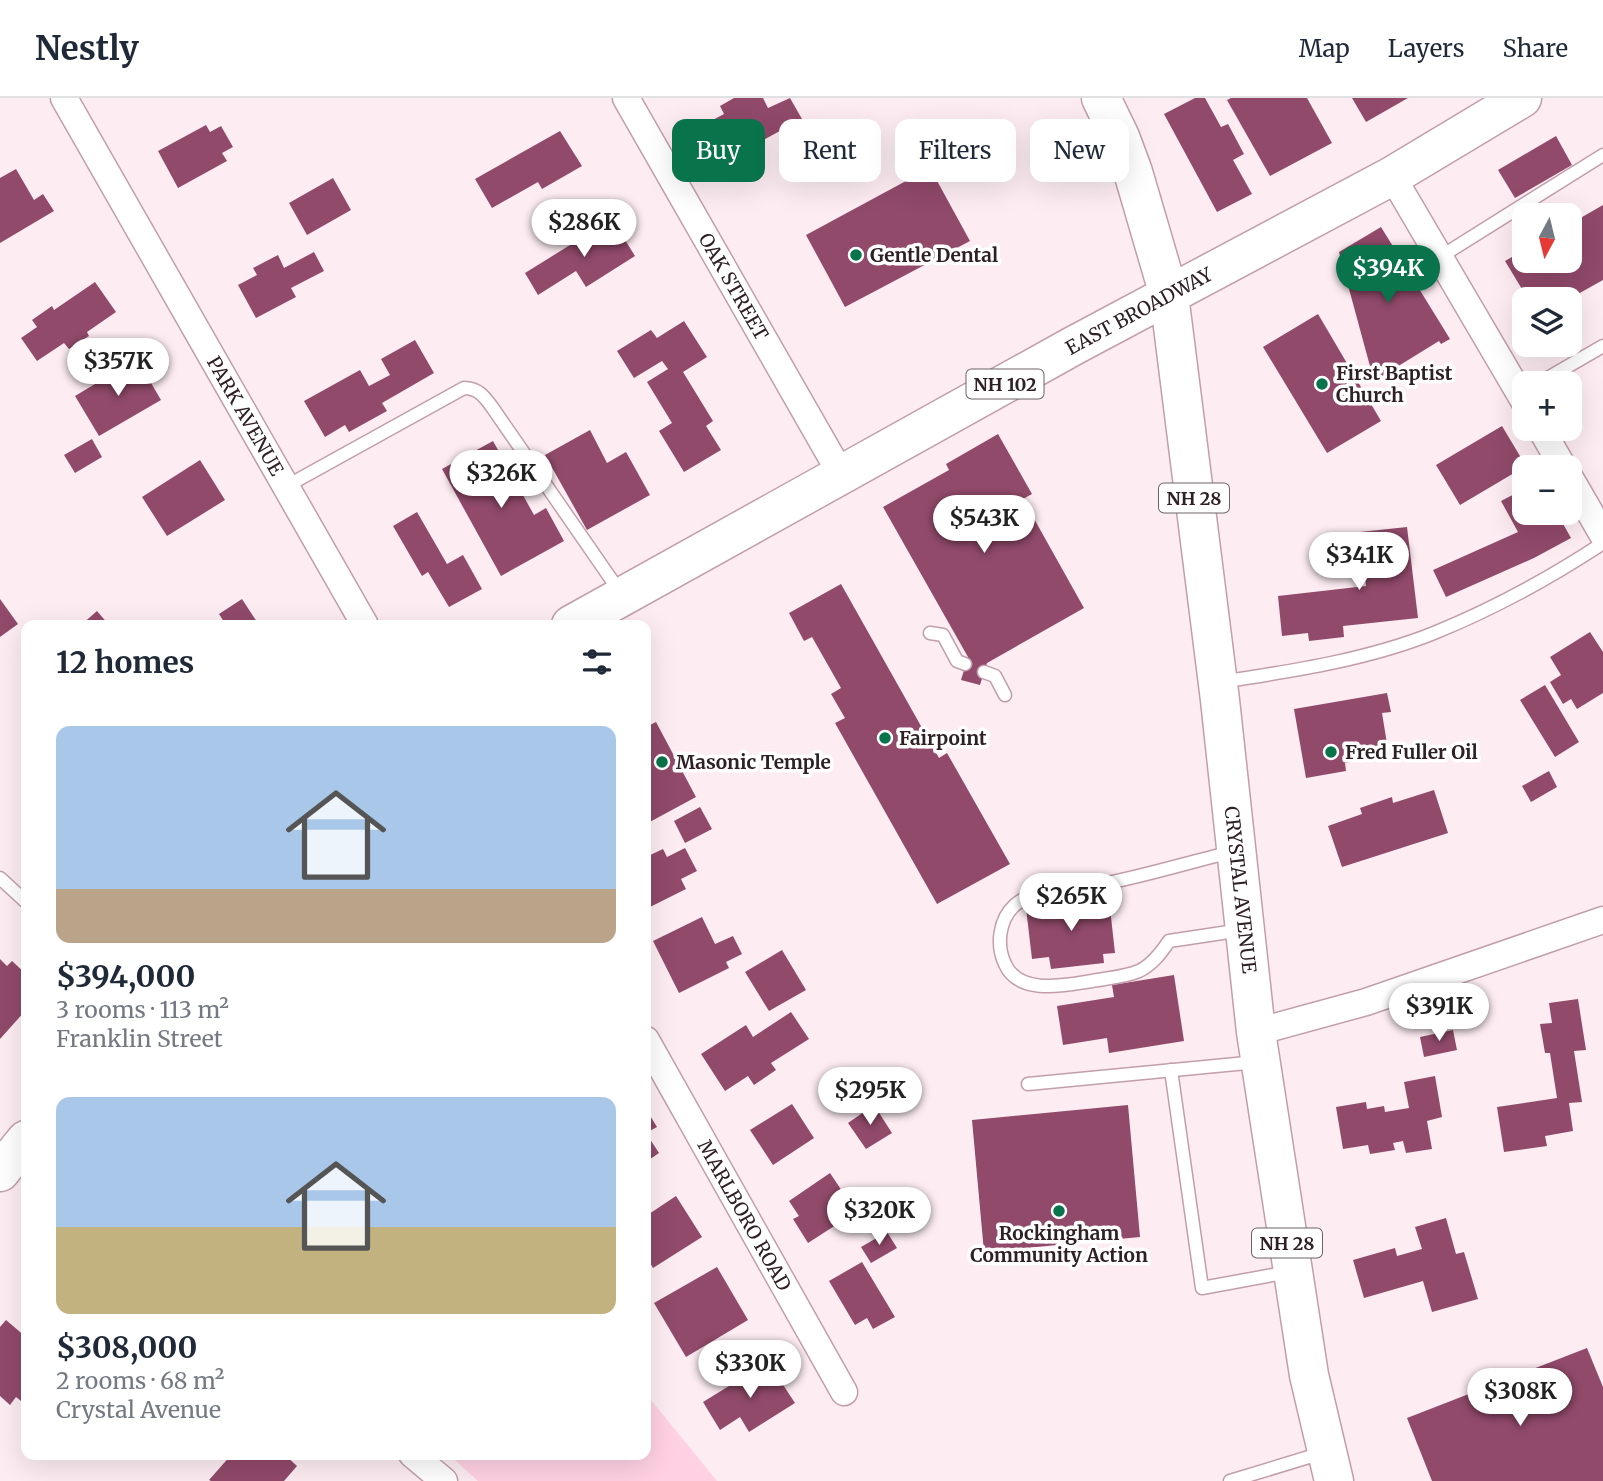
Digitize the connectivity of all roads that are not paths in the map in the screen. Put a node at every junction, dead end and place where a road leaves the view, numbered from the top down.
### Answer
1 (64, 98) edge
2 (626, 98) edge
3 (1101, 98) edge
4 (1522, 98) edge
5 (1603, 155) edge
6 (1392, 176) junction
7 (1440, 257) junction
8 (1169, 295) junction
9 (1603, 346) edge
10 (1513, 371) edge
11 (1563, 371) edge
12 (841, 474) junction
13 (285, 487) junction
14 (1582, 499) edge
15 (1603, 535) edge
16 (1603, 543) edge
17 (623, 596) junction
18 (362, 620) edge
19 (580, 620) edge
20 (930, 633) dead end
21 (965, 664) dead end
22 (984, 672) dead end
23 (1217, 682) junction
24 (1005, 695) dead end
25 (1236, 852) junction
26 (0, 878) edge
27 (21, 897) edge
28 (1603, 919) edge
29 (1244, 930) junction
30 (1259, 1047) junction
31 (651, 1049) edge
32 (1171, 1070) junction
33 (1028, 1084) dead end
34 (1292, 1272) junction
35 (844, 1392) dead end
36 (419, 1460) edge
37 (1330, 1467) edge
38 (444, 1481) edge
39 (1230, 1481) edge

1 - 13 street, PARK AVENUE
2 - 12 street, OAK STREET
3 - 8 main road, NH 28
4 - 6 main road, EAST BROADWAY / NH 102
5 - 7 lane
6 - 7 street
6 - 8 main road, EAST BROADWAY / NH 102
7 - 10 street
8 - 12 main road, EAST BROADWAY / NH 102
8 - 23 main road, CRYSTAL AVENUE / NH 28
9 - 11 lane
12 - 17 main road, EAST BROADWAY / NH 102
13 - 17 lane
13 - 18 street, PARK AVENUE
14 - 15 street
16 - 23 lane
17 - 19 main road, EAST BROADWAY / NH 102
20 - 21 lane
22 - 24 lane
23 - 25 main road, CRYSTAL AVENUE / NH 28
25 - 29 main road, CRYSTAL AVENUE / NH 28
25 - 29 lane
26 - 27 lane
28 - 30 street
29 - 30 main road, CRYSTAL AVENUE / NH 28
30 - 32 lane
30 - 34 main road, CRYSTAL AVENUE / NH 28
31 - 35 street, MARLBORO ROAD
32 - 33 lane
32 - 34 lane
34 - 37 main road, CRYSTAL AVENUE / NH 28
36 - 38 street
37 - 39 lane

